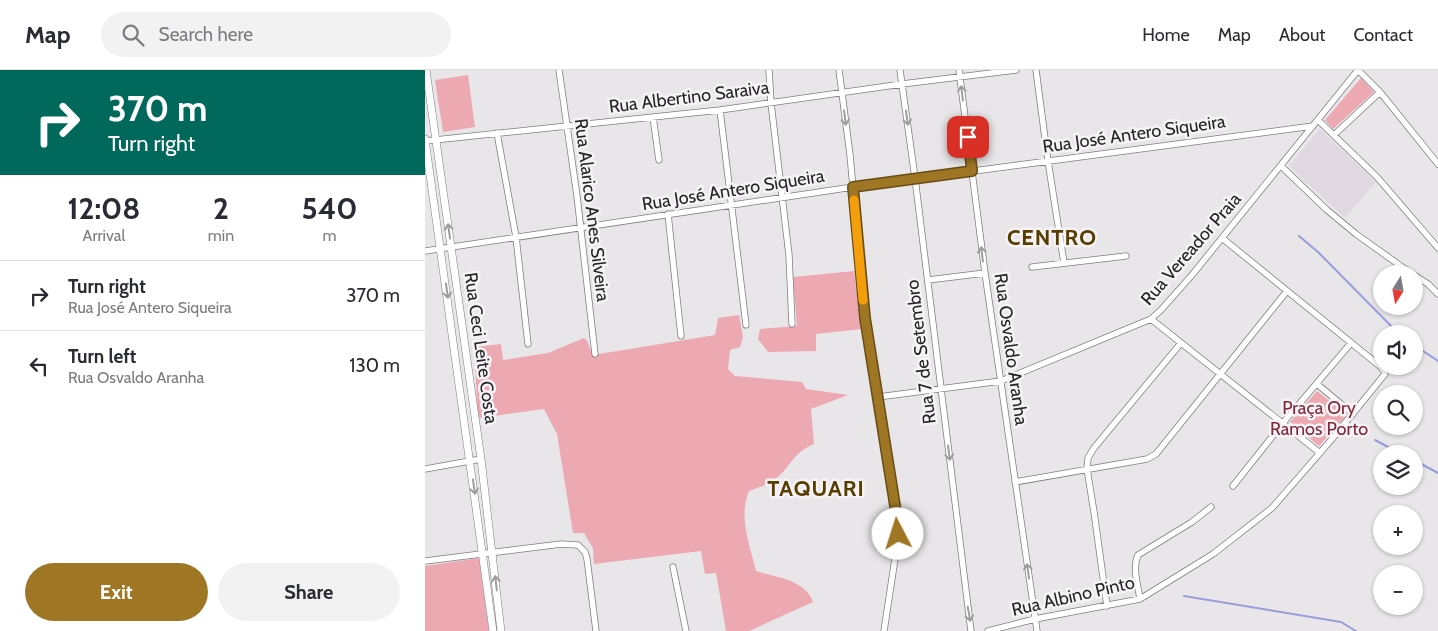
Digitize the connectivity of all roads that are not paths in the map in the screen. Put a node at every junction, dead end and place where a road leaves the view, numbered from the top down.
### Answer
1 (426, 70) edge
2 (559, 70) edge
3 (769, 70) edge
4 (839, 70) edge
5 (900, 70) edge
6 (1016, 70) edge
7 (1036, 70) edge
8 (1358, 70) edge
9 (960, 73) edge
10 (902, 84) junction
11 (1380, 92) junction
12 (842, 93) junction
13 (771, 103) junction
14 (720, 110) junction
15 (653, 117) junction
16 (1318, 120) junction
17 (567, 125) junction
18 (1313, 126) junction
19 (497, 133) junction
20 (1334, 136) junction
21 (437, 139) junction
22 (425, 140) edge
23 (659, 160) dead end
24 (1047, 161) junction
25 (1438, 164) edge
26 (1281, 166) junction
27 (972, 171) junction
28 (915, 178) junction
29 (853, 187) junction
30 (783, 197) junction
31 (733, 205) junction
32 (668, 214) junction
33 (581, 228) junction
34 (516, 237) junction
35 (1222, 238) junction
36 (1436, 246) edge
37 (451, 247) junction
38 (441, 248) junction
39 (425, 251) edge
40 (1127, 256) dead end
41 (1064, 263) junction
42 (1400, 265) edge
43 (1032, 267) dead end
44 (985, 273) junction
45 (928, 280) junction
46 (1423, 281) edge
47 (1287, 291) junction
48 (1438, 294) edge
49 (460, 308) junction
50 (449, 309) junction
51 (1151, 319) junction
52 (792, 324) dead end
53 (746, 325) dead end
54 (681, 336) dead end
55 (1181, 343) junction
56 (1351, 343) junction
57 (528, 344) dead end
58 (595, 354) dead end
59 (1221, 375) junction
60 (1001, 381) junction
61 (1317, 384) junction
62 (941, 389) junction
63 (878, 397) junction
64 (1353, 414) junction
65 (1283, 423) junction
66 (1320, 453) junction
67 (481, 459) junction
68 (471, 461) junction
69 (425, 469) edge
70 (1087, 469) junction
71 (1015, 482) junction
72 (1233, 486) dead end
73 (1211, 507) dead end
74 (493, 553) junction
75 (483, 554) junction
76 (425, 561) edge
77 (673, 567) dead end
78 (1140, 599) junction
79 (1107, 606) junction
80 (1035, 619) junction
81 (493, 631) edge
82 (501, 631) edge
83 (596, 631) edge
84 (686, 631) edge
85 (884, 631) edge
86 (971, 631) edge
87 (988, 631) edge
88 (1037, 631) edge

1 - 21 street, Rua Ceci Leite Costa
2 - 17 street, Rua Alarico Anes Silveira
3 - 13 street
4 - 12 street
5 - 10 street, Rua 7 de Setembro
6 - 9 street, Rua Albertino Saraiva
7 - 24 street
8 - 11 street
8 - 16 street, Rua Vereador Praia
9 - 10 street, Rua Albertino Saraiva
27 -> 9 street, Rua Osvaldo Aranha
10 - 12 street, Rua Albertino Saraiva
10 -> 28 street, Rua 7 de Setembro
11 - 20 street
11 - 25 street
12 - 13 street, Rua Albertino Saraiva
12 -> 29 street
13 - 14 street, Rua Albertino Saraiva
13 - 30 street
14 - 15 street, Rua Albertino Saraiva
14 - 31 street
15 - 17 street, Rua Albertino Saraiva
15 - 23 street
16 - 18 street, Rua Vereador Praia
16 - 20 street
17 - 19 street, Rua Albertino Saraiva
17 - 33 street, Rua Alarico Anes Silveira
18 - 24 street, Rua José Antero Siqueira
18 - 26 street, Rua Vereador Praia
19 - 21 street, Rua Albertino Saraiva
19 - 34 street
20 - 36 street
21 - 22 street, Rua Albertino Saraiva
37 -> 21 street, Rua Ceci Leite Costa
22 - 38 street, Rua Ceci Leite Costa
24 - 27 street, Rua José Antero Siqueira
24 - 41 street
26 - 35 street, Rua Vereador Praia
26 - 42 street
27 - 28 street, Rua José Antero Siqueira
44 -> 27 street, Rua Osvaldo Aranha
28 - 29 street, Rua José Antero Siqueira
28 - 45 street, Rua 7 de Setembro
29 - 30 street, Rua José Antero Siqueira
29 - 63 street
30 - 31 street, Rua José Antero Siqueira
30 - 52 street
31 - 32 street, Rua José Antero Siqueira
31 - 53 street
32 - 33 street, Rua José Antero Siqueira
32 - 54 street
33 - 34 street, Rua José Antero Siqueira
33 - 58 street, Rua Alarico Anes Silveira
34 - 37 street, Rua José Antero Siqueira
34 - 57 street
35 - 47 street
35 - 51 street, Rua Vereador Praia
37 - 38 street, Rua José Antero Siqueira
37 - 49 street, Rua Ceci Leite Costa
38 - 39 street, Rua José Antero Siqueira
38 -> 50 street, Rua Ceci Leite Costa
40 - 41 street
41 - 43 street
44 - 45 street
44 - 60 street, Rua Osvaldo Aranha
45 - 62 street, Rua 7 de Setembro
46 - 48 street
47 - 56 street
47 - 59 street
49 - 50 street
49 - 67 street, Rua Ceci Leite Costa
50 - 68 street, Rua Ceci Leite Costa
51 - 55 street
51 - 60 street, Rua Vereador Praia
55 - 59 street
55 - 70 street
56 - 61 street
56 - 64 street, Rua Albino Pinto
59 - 65 street
59 - 70 street
60 - 62 street, Rua Vereador Praia
60 - 71 street, Rua Osvaldo Aranha
61 - 64 street
61 - 65 street
62 - 63 street, Rua Vereador Praia
62 -> 86 street, Rua 7 de Setembro
63 - 85 street
64 - 66 street, Rua Albino Pinto
65 - 66 street
65 - 72 street
66 - 78 street, Rua Albino Pinto
67 - 68 street
67 - 74 street, Rua Ceci Leite Costa
68 - 69 street
68 -> 75 street, Rua Ceci Leite Costa
70 - 71 street
70 - 79 street
80 -> 71 street, Rua Osvaldo Aranha
73 - 78 street
74 - 75 street
82 -> 74 street, Rua Ceci Leite Costa
74 - 83 street
75 - 76 street
75 - 81 street, Rua Ceci Leite Costa
77 - 84 street
78 - 79 street, Rua Albino Pinto
79 - 80 street, Rua Albino Pinto
80 - 87 street, Rua Albino Pinto
80 - 88 street, Rua Osvaldo Aranha

